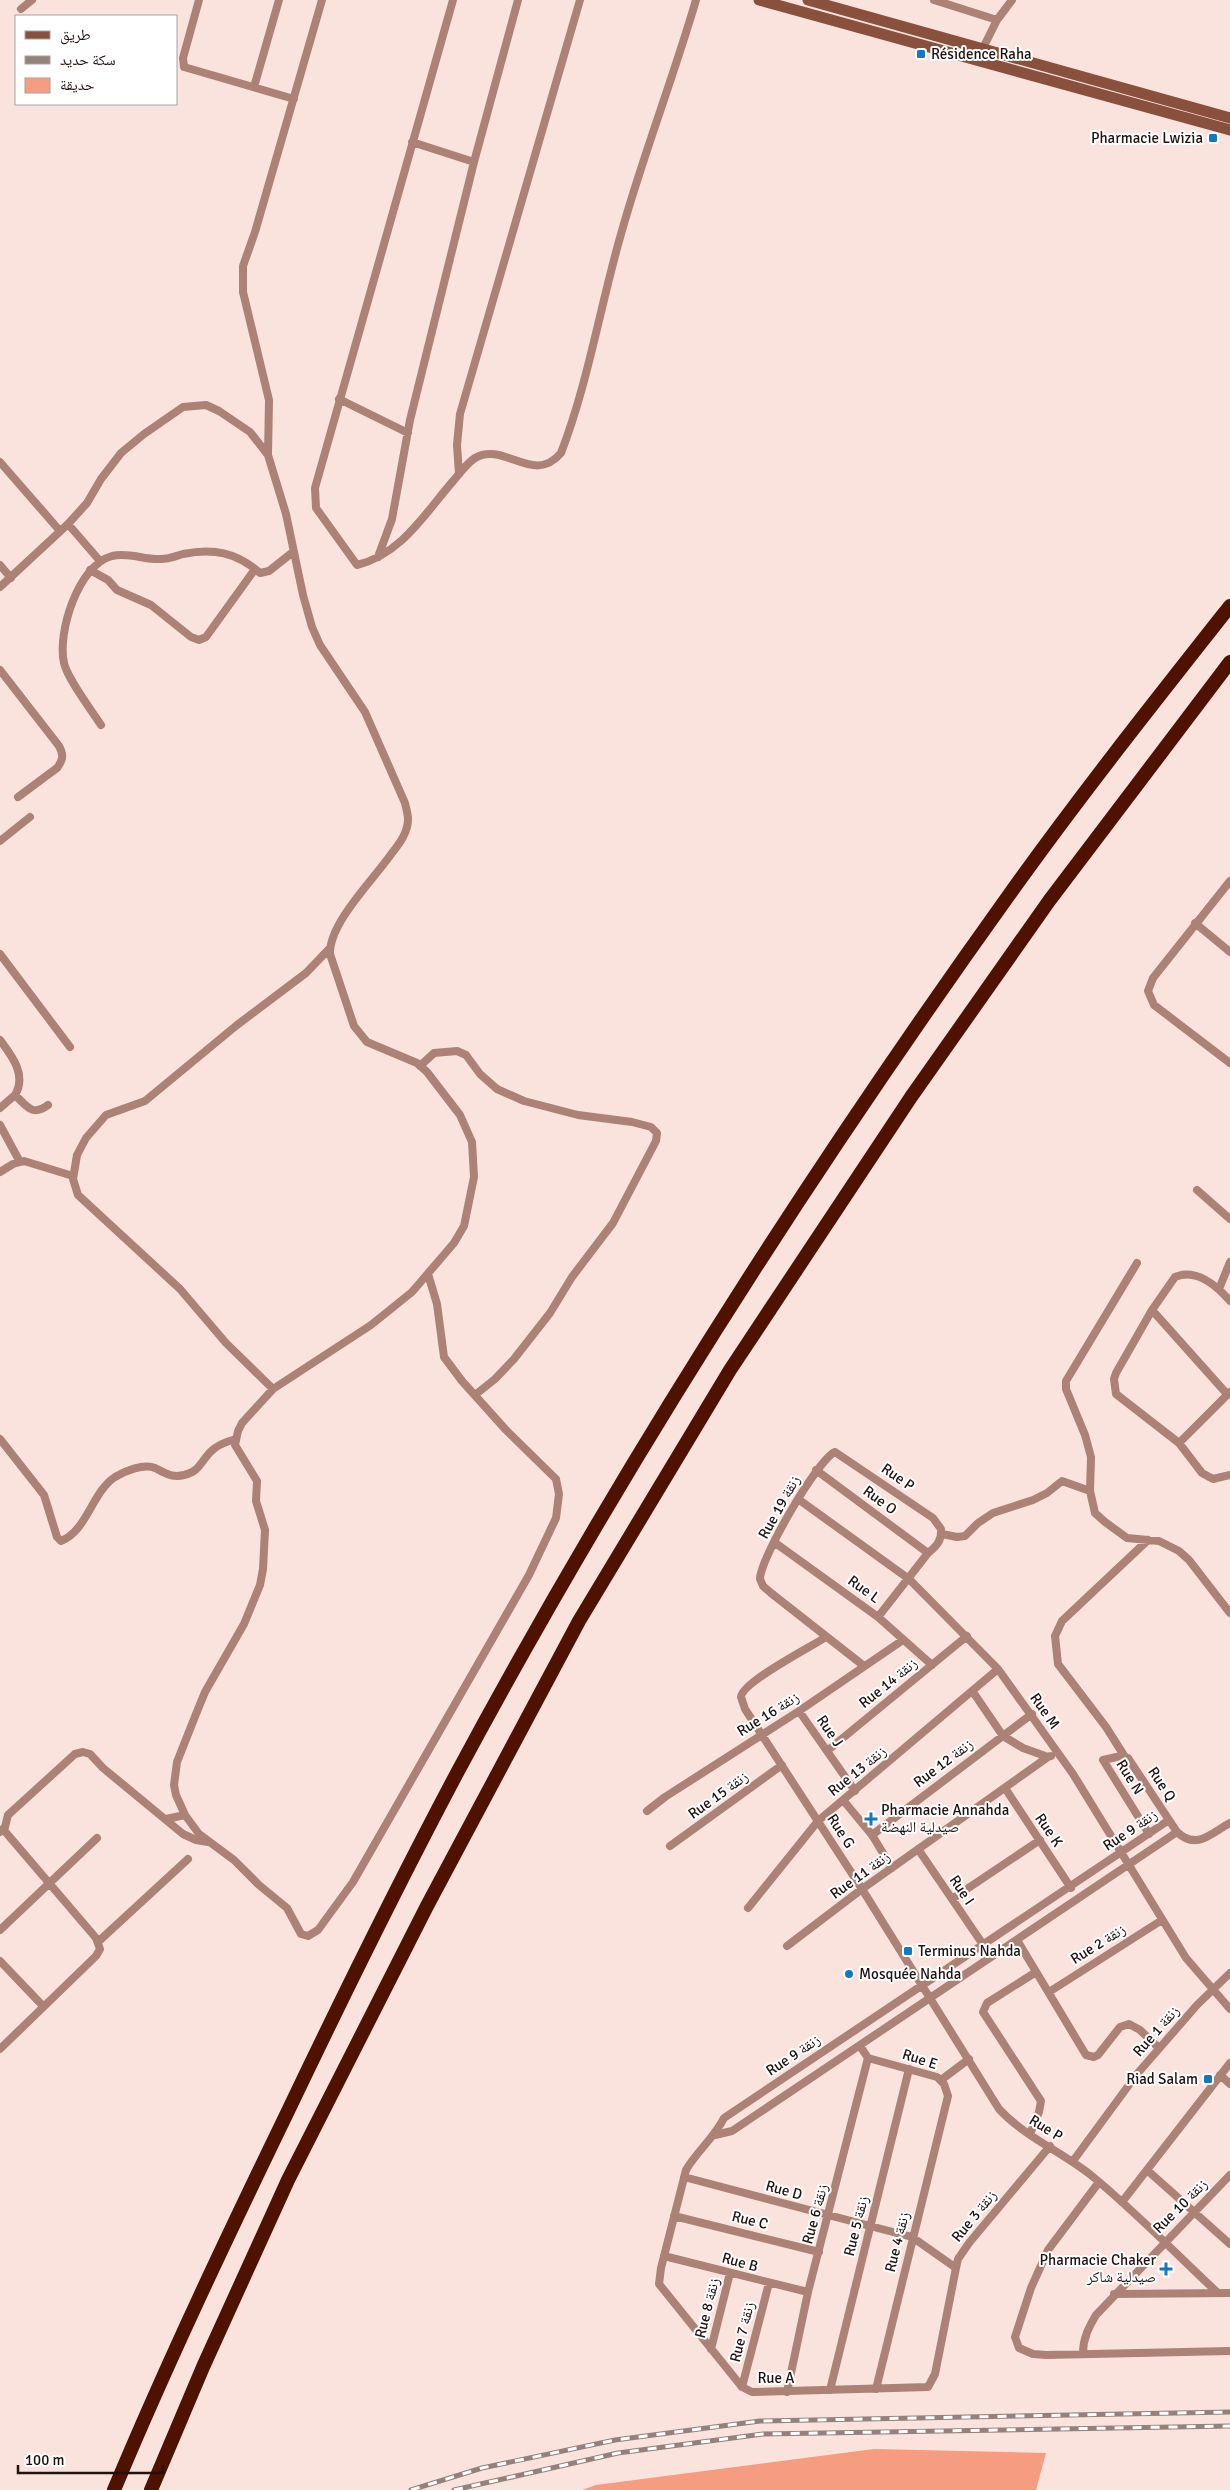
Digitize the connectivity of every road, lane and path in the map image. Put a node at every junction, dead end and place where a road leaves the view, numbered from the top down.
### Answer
1 (32, 0) edge
2 (199, 0) edge
3 (279, 0) edge
4 (322, 0) edge
5 (453, 0) edge
6 (518, 0) edge
7 (580, 0) edge
8 (696, 0) edge
9 (759, 0) edge
10 (808, 0) edge
11 (934, 0) edge
12 (1012, 0) edge
13 (21, 9) dead end
14 (997, 20) junction
15 (983, 49) junction
16 (977, 61) junction
17 (254, 87) junction
18 (294, 99) junction
19 (1230, 118) edge
20 (1230, 130) edge
21 (412, 142) junction
22 (474, 162) junction
23 (339, 399) junction
24 (408, 432) junction
25 (268, 455) junction
26 (0, 462) edge
27 (459, 474) junction
28 (68, 524) junction
29 (60, 531) junction
30 (293, 552) junction
31 (378, 557) junction
32 (100, 561) junction
33 (0, 565) edge
34 (255, 569) junction
35 (90, 570) junction
36 (11, 578) junction
37 (0, 587) edge
38 (1230, 606) edge
39 (1230, 662) edge
40 (0, 670) edge
41 (101, 725) dead end
42 (18, 797) dead end
43 (30, 817) dead end
44 (0, 841) edge
45 (1230, 881) edge
46 (1195, 923) junction
47 (330, 948) junction
48 (1230, 952) edge
49 (0, 954) edge
50 (0, 1040) edge
51 (70, 1047) dead end
52 (1230, 1063) edge
53 (420, 1066) junction
54 (15, 1095) junction
55 (48, 1105) dead end
56 (0, 1108) edge
57 (0, 1125) edge
58 (20, 1162) junction
59 (0, 1172) edge
60 (73, 1176) junction
61 (1197, 1190) dead end
62 (1230, 1219) edge
63 (1230, 1262) edge
64 (1137, 1263) dead end
65 (428, 1274) junction
66 (1219, 1289) junction
67 (1230, 1301) edge
68 (1152, 1310) junction
69 (273, 1389) junction
70 (1229, 1393) edge
71 (475, 1395) junction
72 (236, 1438) junction
73 (0, 1439) edge
74 (1179, 1444) junction
75 (848, 1459) joint
76 (816, 1470) junction
77 (1230, 1475) edge
78 (1090, 1491) junction
79 (798, 1499) junction
80 (942, 1534) junction
81 (1148, 1540) junction
82 (774, 1542) junction
83 (928, 1552) junction
84 (909, 1578) junction
85 (1230, 1613) edge
86 (878, 1617) junction
87 (967, 1636) junction
88 (826, 1637) junction
89 (903, 1640) junction
90 (932, 1664) junction
91 (864, 1666) junction
92 (998, 1669) junction
93 (973, 1692) junction
94 (799, 1711) junction
95 (1032, 1714) junction
96 (761, 1734) junction
97 (1003, 1736) junction
98 (827, 1751) junction
99 (1058, 1753) junction
100 (1125, 1757) junction
101 (1048, 1758) junction
102 (782, 1765) junction
103 (1005, 1788) junction
104 (855, 1791) junction
105 (843, 1800) junction
106 (647, 1811) dead end
107 (185, 1816) junction
108 (166, 1819) junction
109 (1169, 1820) junction
110 (818, 1821) junction
111 (1230, 1822) edge
112 (2, 1831) edge
113 (1178, 1832) junction
114 (1148, 1834) junction
115 (872, 1835) junction
116 (97, 1838) dead end
117 (1040, 1840) junction
118 (208, 1842) junction
119 (670, 1846) dead end
120 (918, 1849) junction
121 (1121, 1853) junction
122 (188, 1858) dead end
123 (1129, 1864) junction
124 (892, 1868) junction
125 (50, 1883) junction
126 (1071, 1888) junction
127 (862, 1889) junction
128 (952, 1899) junction
129 (748, 1908) dead end
130 (1162, 1920) junction
131 (0, 1930) edge
132 (1017, 1940) junction
133 (99, 1941) junction
134 (787, 1946) dead end
135 (984, 1946) junction
136 (899, 1951) joint
137 (0, 1961) edge
138 (1036, 1972) junction
139 (1230, 1973) edge
140 (921, 1986) junction
141 (1213, 1990) junction
142 (1049, 1992) junction
143 (929, 1998) junction
144 (43, 2006) junction
145 (1230, 2009) edge
146 (860, 2046) junction
147 (1159, 2048) junction
148 (0, 2049) edge
149 (868, 2058) junction
150 (969, 2059) junction
151 (1230, 2063) edge
152 (909, 2069) junction
153 (1220, 2075) junction
154 (941, 2080) junction
155 (1230, 2084) edge
156 (946, 2103) joint
157 (1030, 2134) junction
158 (715, 2135) junction
159 (1050, 2146) junction
160 (1073, 2161) junction
161 (1147, 2170) junction
162 (1230, 2175) edge
163 (684, 2177) junction
164 (1099, 2182) junction
165 (1122, 2202) junction
166 (1194, 2211) junction
167 (674, 2216) junction
168 (829, 2217) junction
169 (869, 2227) junction
170 (1230, 2230) edge
171 (912, 2237) junction
172 (1223, 2238) junction
173 (1163, 2242) junction
174 (1230, 2244) edge
175 (819, 2252) junction
176 (664, 2256) junction
177 (956, 2268) junction
178 (730, 2273) junction
179 (659, 2284) joint
180 (768, 2284) junction
181 (808, 2292) junction
182 (1218, 2293) junction
183 (1230, 2293) edge
184 (1114, 2294) junction
185 (711, 2349) junction
186 (1230, 2351) edge
187 (1083, 2353) junction
188 (935, 2374) joint
189 (742, 2387) junction
190 (876, 2389) junction
191 (830, 2390) junction
192 (787, 2392) junction
193 (114, 2490) edge
194 (151, 2490) edge

1 - 13 street
2 - 17 street
3 - 17 street
4 - 18 street
5 - 21 street
6 - 22 street
7 - 27 street
8 - 27 street
9 - 16 street
10 - 15 street
11 - 14 street
12 - 14 street
14 - 15 street
15 - 16 street
15 - 19 street
16 - 20 street
17 - 18 street
18 - 25 street
21 - 22 street
21 - 23 street
22 - 24 street
23 - 24 street
23 - 31 street
24 - 31 street
25 - 28 street
25 - 30 street
26 - 29 street
27 - 31 street
28 - 29 street
28 - 32 street
29 - 36 street
30 - 34 street
30 - 47 street
32 - 34 street
32 - 35 street
33 - 36 street
34 - 35 street
35 - 41 street
36 - 37 street
38 - 193 highway
39 - 194 highway
40 - 42 street
43 - 44 street
45 - 46 street
46 - 48 street
46 - 52 street
47 - 53 street
47 - 60 street
49 - 51 street
50 - 54 street
53 - 65 street
53 - 71 street
54 - 55 street
54 - 56 street
57 - 58 street
58 - 59 street
58 - 60 street
60 - 69 street
61 - 62 street
63 - 66 street
64 - 78 street
65 - 69 street
65 - 71 street
66 - 67 street
66 - 68 street
68 - 70 street
68 - 74 street
69 - 72 street
70 - 74 street
71 - 118 street
72 - 73 street
72 - 107 street
74 - 77 street
75 - 76 street, Rue 19 زنقة
75 - 80 street, Rue P
76 - 79 street, Rue 19 زنقة
76 - 83 street, Rue O
78 - 80 street
78 - 81 street
79 - 82 street, Rue 19 زنقة
79 - 84 street, Rue M
80 - 83 street
81 - 85 street
81 - 100 street
82 - 86 street, Rue L
82 - 88 street, Rue 19 زنقة
83 - 84 street
84 - 86 street
84 - 87 street, Rue M
86 - 89 street, Rue L
87 - 90 street, Rue 14 زنقة
87 - 92 street, Rue M
88 - 91 street
88 - 96 street, Rue G
89 - 90 street, Rue L
89 - 91 street, Rue 16 زنقة
90 - 98 street, Rue 14 زنقة
91 - 94 street, Rue 16 زنقة
92 - 93 street, Rue 13 زنقة
92 - 95 street, Rue M
93 - 97 street
93 - 104 street, Rue 13 زنقة
94 - 96 street, Rue 16 زنقة
94 - 98 street, Rue J
95 - 97 street, Rue 12 زنقة
95 - 99 street, Rue M
96 - 102 street, Rue G
96 - 106 street, Rue 16 زنقة
97 - 101 street
97 - 115 street, Rue 12 زنقة
98 - 104 street, Rue J
99 - 101 street
99 - 121 street, Rue M
100 - 109 street, Rue Q
100 - 114 street, Rue N
101 - 103 street, Rue 11 زنقة
102 - 110 street, Rue G
102 - 119 street, Rue 15 زنقة
103 - 117 street, Rue K
103 - 120 street, Rue 11 زنقة
104 - 105 street, Rue 13 زنقة
105 - 110 street, Rue 13 زنقة
105 - 115 street
107 - 108 street
107 - 118 street
108 - 112 street
108 - 118 street
109 - 113 street, Rue 9 زنقة
109 - 114 street, Rue 9 زنقة
110 - 127 street, Rue G
110 - 129 street, Rue 13 زنقة
111 - 113 street
112 - 125 street
113 - 123 street, Rue 9 زنقة
114 - 121 street, Rue 9 زنقة
115 - 124 street
116 - 125 street
117 - 126 street, Rue K
117 - 128 street
120 - 124 street, Rue 11 زنقة
120 - 128 street, Rue I
121 - 123 street, Rue M
121 - 126 street, Rue 9 زنقة
122 - 133 street
123 - 130 street, Rue M
123 - 132 street, Rue 9 زنقة
124 - 127 street, Rue 11 زنقة
125 - 131 street
125 - 133 street
126 - 135 street, Rue 9 زنقة
127 - 134 street, Rue 11 زنقة
127 - 136 street, Rue G
128 - 135 street, Rue I
130 - 141 street, Rue M
130 - 142 street, Rue 2 زنقة
132 - 138 street
132 - 143 street, Rue 9 زنقة
133 - 144 street
135 - 140 street, Rue 9 زنقة
136 - 140 street, Rue P
137 - 144 street
138 - 142 street
138 - 157 street
139 - 141 street, Rue 1 زنقة
140 - 143 street, Rue P
140 - 158 street, Rue 9 زنقة
141 - 145 street
141 - 147 street, Rue 1 زنقة
142 - 147 street
143 - 146 street, Rue 9 زنقة
143 - 150 street, Rue P
144 - 148 street
146 - 149 street
146 - 158 street, Rue 9 زنقة
147 - 160 street, Rue 1 زنقة
149 - 152 street, Rue E
149 - 168 street, Rue 6 زنقة
150 - 154 street
150 - 157 street, Rue P
151 - 153 street
152 - 154 street, Rue E
152 - 169 street, Rue 5 زنقة
153 - 155 street
153 - 161 street
154 - 156 street, Rue E
156 - 171 street, Rue 4 زنقة
157 - 159 street, Rue P
158 - 163 street, Rue 9 زنقة
159 - 160 street, Rue P
159 - 177 street, Rue 3 زنقة
160 - 164 street, Rue P
161 - 165 street
161 - 166 street
162 - 166 street, Rue 10 زنقة
163 - 167 street, Rue 9 زنقة
163 - 168 street, Rue D
164 - 165 street, Rue P
164 - 187 street
165 - 173 street, Rue P
166 - 172 street
166 - 173 street, Rue 10 زنقة
167 - 175 street, Rue C
167 - 176 street, Rue 9 زنقة
168 - 169 street, Rue D
168 - 175 street, Rue 6 زنقة
169 - 171 street, Rue D
169 - 191 street, Rue 5 زنقة
170 - 172 street
171 - 177 street, Rue D
171 - 190 street, Rue 4 زنقة
172 - 174 street
173 - 182 street, Rue P
173 - 184 street, Rue 10 زنقة
175 - 181 street, Rue 6 زنقة
176 - 178 street, Rue B
176 - 179 street, Rue 9 زنقة
177 - 188 street, Rue 3 زنقة
178 - 180 street, Rue B
178 - 185 street, Rue 8 زنقة
179 - 185 street, Rue A
180 - 181 street, Rue B
180 - 189 street, Rue 7 زنقة
181 - 192 street, Rue 6 زنقة
182 - 183 street
182 - 184 street
184 - 187 street, Rue 10 زنقة
185 - 189 street, Rue A
186 - 187 street
188 - 190 street, Rue A
189 - 192 street, Rue A
190 - 191 street, Rue A
191 - 192 street, Rue A

